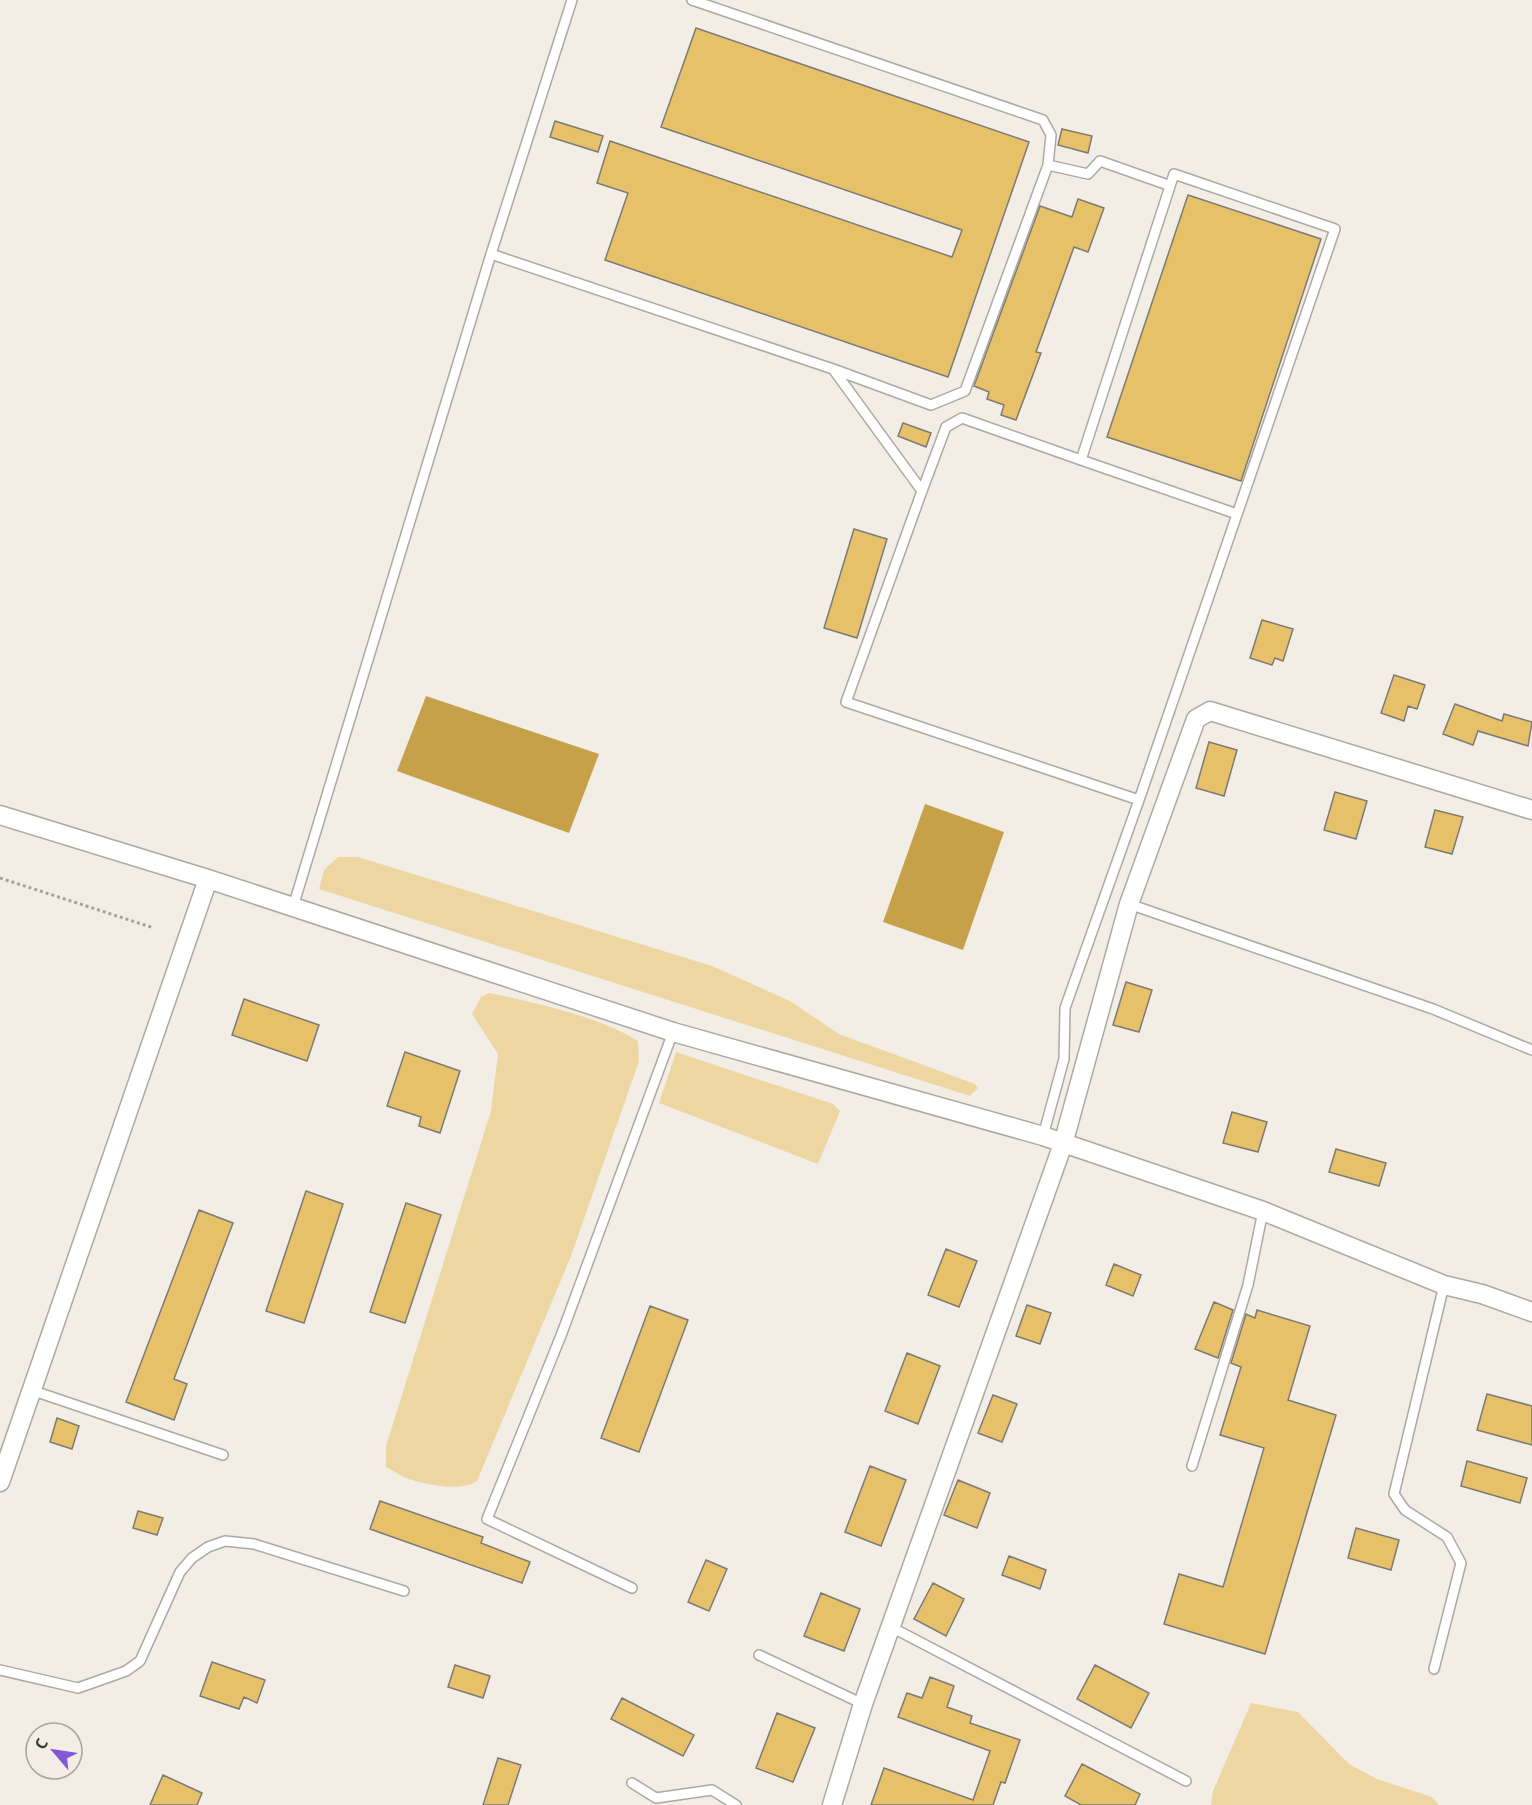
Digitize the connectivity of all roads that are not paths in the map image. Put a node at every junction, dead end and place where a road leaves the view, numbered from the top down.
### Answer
1 (572, 0) edge
2 (692, 0) edge
3 (1047, 165) junction
4 (1168, 185) junction
5 (491, 254) junction
6 (833, 369) junction
7 (1081, 460) junction
8 (922, 491) junction
9 (1237, 514) junction
10 (1139, 800) junction
11 (1532, 810) edge
12 (0, 815) edge
13 (208, 879) junction
14 (1129, 904) junction
15 (293, 907) junction
16 (673, 1032) junction
17 (1532, 1050) edge
18 (1043, 1136) junction
19 (1063, 1144) junction
20 (1263, 1211) junction
21 (1444, 1285) junction
22 (1532, 1312) edge
23 (31, 1390) junction
24 (223, 1455) dead end
25 (1192, 1466) dead end
26 (0, 1482) edge
27 (632, 1588) dead end
28 (404, 1591) dead end
29 (891, 1627) junction
30 (759, 1655) dead end
31 (1434, 1669) dead end
32 (0, 1670) edge
33 (863, 1704) junction
34 (1185, 1781) dead end
35 (632, 1783) dead end
36 (736, 1805) edge
37 (832, 1805) edge

1 - 5 lane
2 - 3 lane
3 - 4 lane
3 - 6 lane
4 - 7 lane
4 - 9 lane
5 - 6 lane
5 - 15 lane
6 - 8 lane
7 - 8 lane
7 - 9 lane
8 - 10 lane
9 - 10 lane
10 - 18 lane
11 - 14 street
12 - 13 street
13 - 15 street
13 - 23 street
14 - 17 lane
14 - 19 street
15 - 16 street
16 - 18 street
16 - 27 lane
18 - 19 street
19 - 20 street
19 - 29 street
20 - 21 street
20 - 25 lane
21 - 22 street
21 - 31 lane
23 - 24 lane
23 - 26 street
28 - 32 lane
29 - 33 street
29 - 34 lane
30 - 33 lane
33 - 37 street
35 - 36 lane

